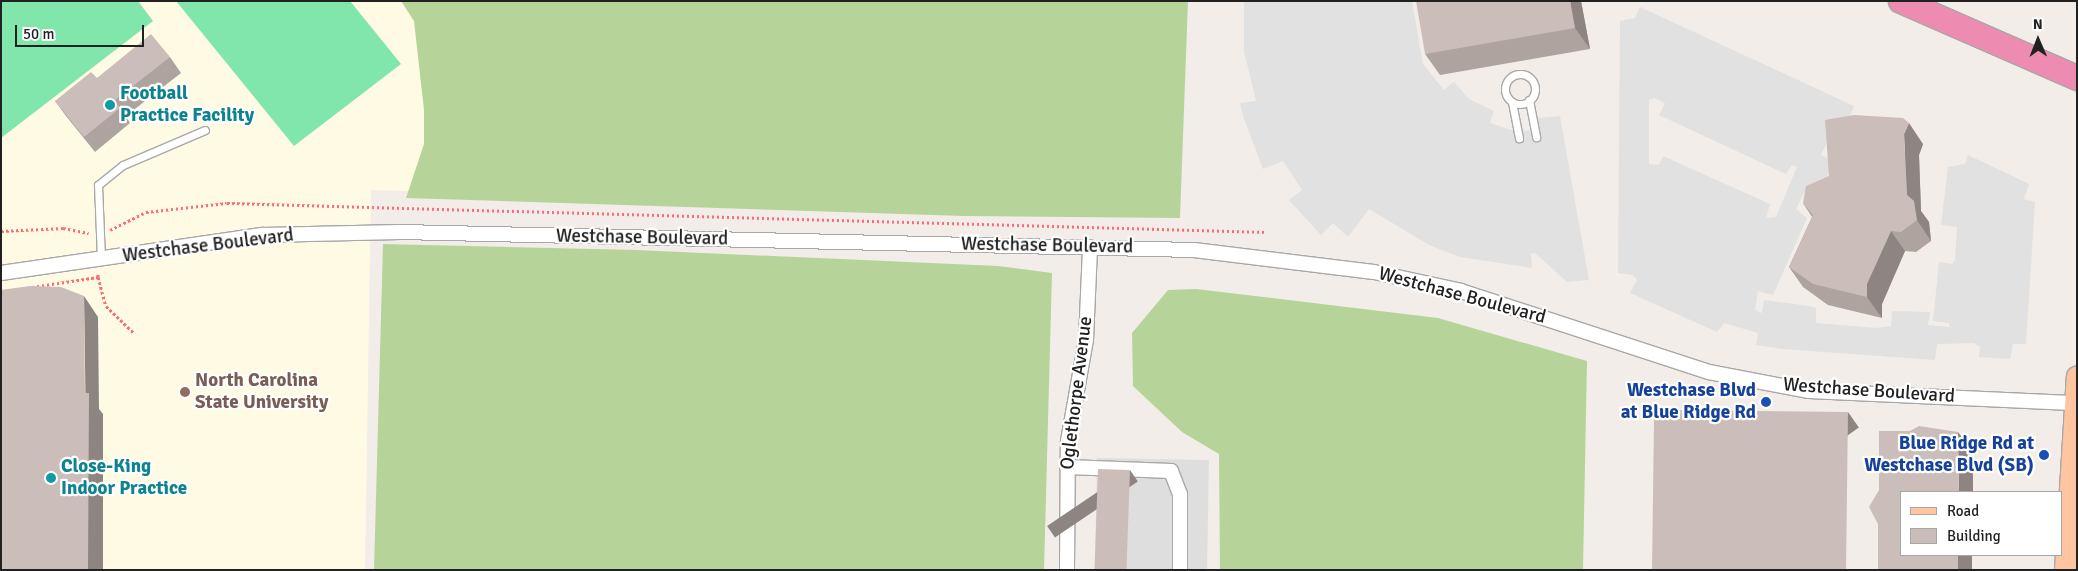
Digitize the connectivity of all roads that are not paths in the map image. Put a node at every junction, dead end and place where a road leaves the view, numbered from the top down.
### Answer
1 (1901, 1) edge
2 (2077, 78) edge
3 (1529, 100) junction
4 (1512, 102) junction
5 (205, 130) dead end
6 (1536, 137) dead end
7 (1519, 138) dead end
8 (1090, 247) junction
9 (99, 263) junction
10 (1, 273) edge
11 (2077, 376) edge
12 (2076, 403) edge
13 (1067, 467) junction
14 (1067, 570) edge
15 (1180, 570) edge
16 (2065, 570) edge

1 - 2 highway
3 - 4 lane
3 - 4 lane
3 - 6 lane
4 - 7 lane
5 - 9 lane
8 - 9 street, Westchase Boulevard
8 - 12 street, Westchase Boulevard
8 - 13 street, Oglethorpe Avenue
9 - 10 street, Westchase Boulevard
11 - 12 main road
12 - 16 main road
13 - 14 street, Oglethorpe Avenue
13 - 15 street

